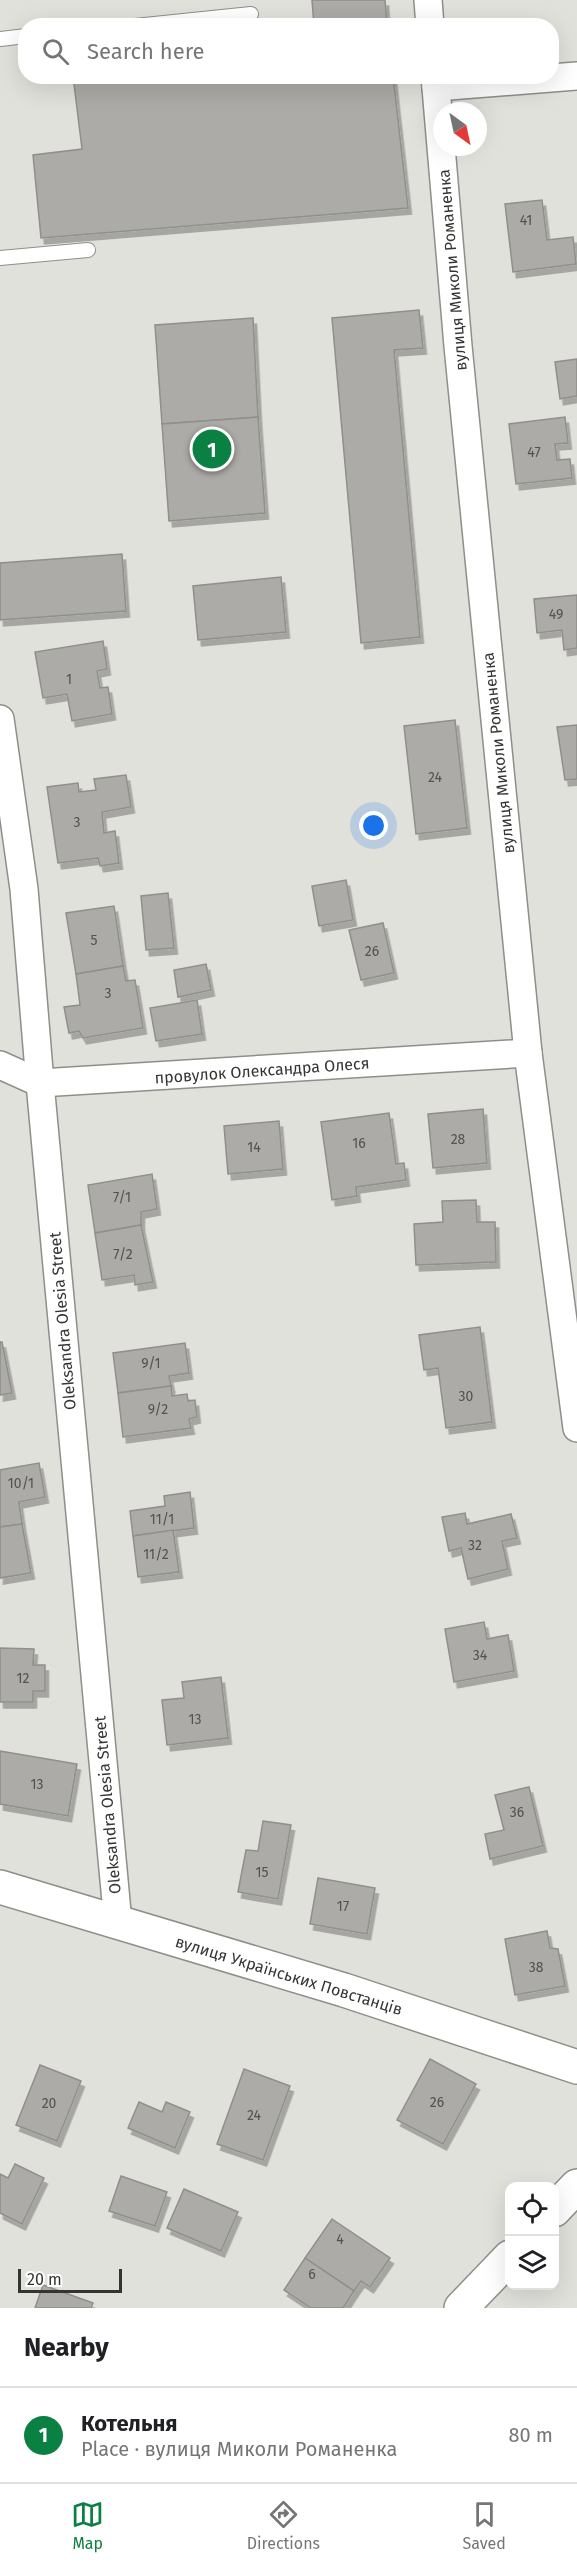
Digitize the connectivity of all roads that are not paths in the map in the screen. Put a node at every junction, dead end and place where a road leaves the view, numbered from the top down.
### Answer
1 (428, 0) edge
2 (251, 14) dead end
3 (212, 18) edge
4 (429, 18) edge
5 (18, 37) edge
6 (0, 39) edge
7 (577, 76) edge
8 (559, 77) edge
9 (435, 84) edge
10 (88, 250) dead end
11 (0, 258) edge
12 (0, 719) edge
13 (528, 1053) junction
14 (0, 1065) edge
15 (40, 1083) junction
16 (577, 1428) edge
17 (0, 1887) edge
18 (118, 1923) junction
19 (577, 2067) edge
20 (577, 2186) edge
21 (559, 2206) edge
22 (505, 2262) edge
23 (461, 2308) edge

1 - 4 street
2 - 3 lane
5 - 6 lane
7 - 8 street
9 - 13 street, вулиця Миколи Романенка
10 - 11 lane
12 - 15 street, Oleksandra Olesia Street
13 - 15 street, провулок Олександра Олеся
13 - 16 street, вулиця Миколи Романенка
14 - 15 street, провулок Олександра Олеся
15 - 18 street, Oleksandra Olesia Street
17 - 18 street, вулиця Українських Повстанців
18 - 19 street, вулиця Українських Повстанців
20 - 21 street
22 - 23 street

